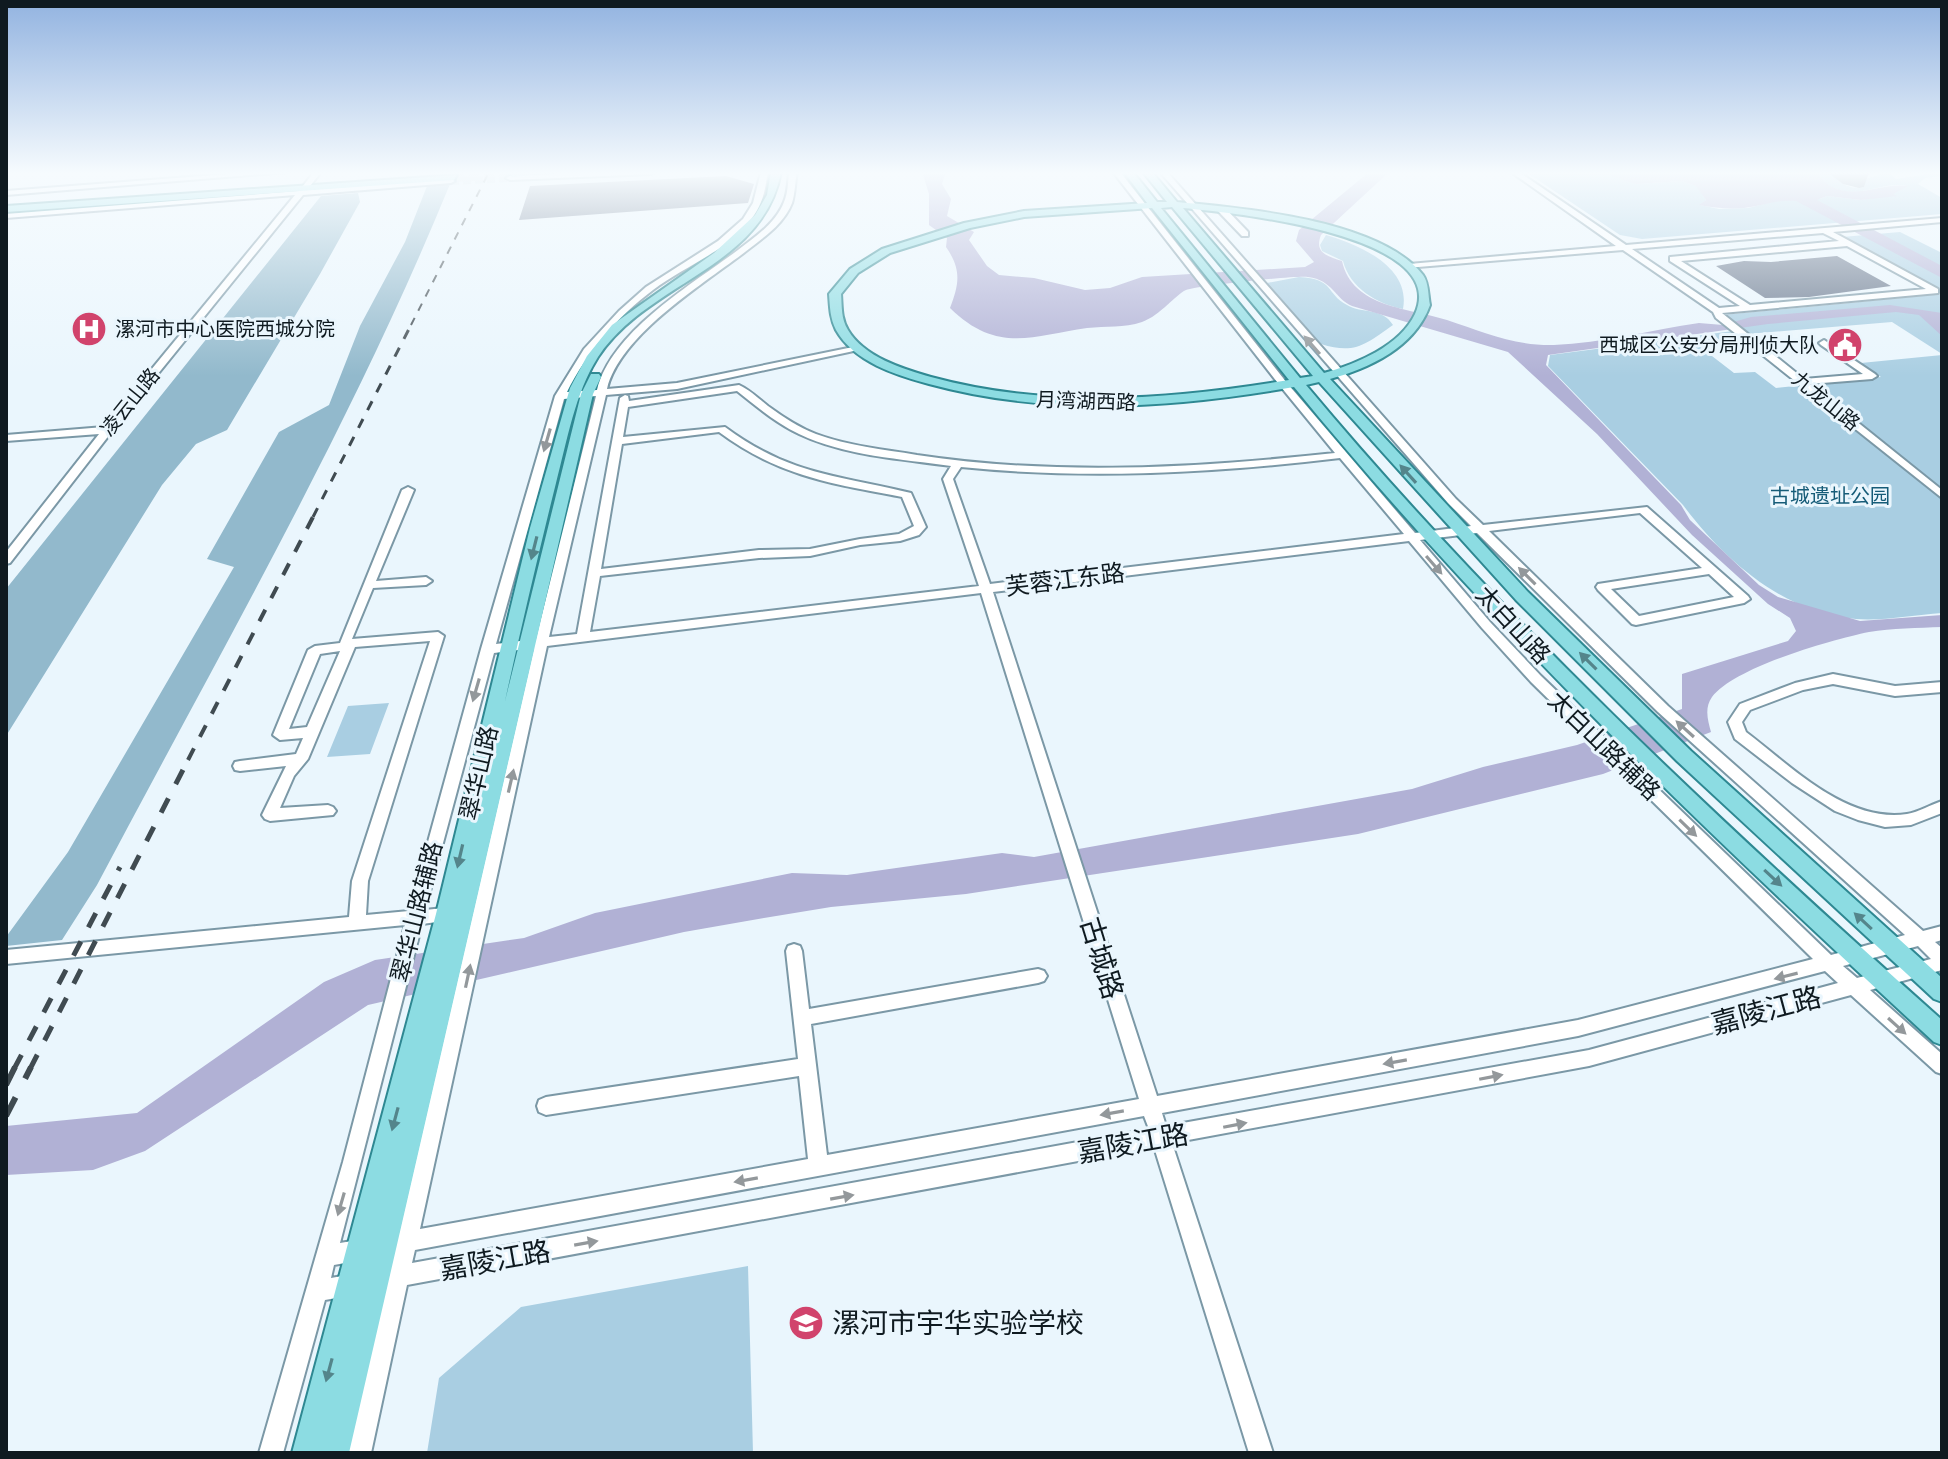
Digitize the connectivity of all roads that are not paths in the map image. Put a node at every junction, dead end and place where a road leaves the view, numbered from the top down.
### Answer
1 (262, 240) edge
2 (722, 240) edge
3 (732, 240) edge
4 (746, 240) edge
5 (917, 240) edge
6 (1172, 240) edge
7 (1180, 240) edge
8 (1205, 240) edge
9 (1221, 240) edge
10 (1360, 240) edge
11 (1614, 240) edge
12 (1713, 240) edge
13 (1843, 240) edge
14 (1848, 243) junction
15 (1626, 248) junction
16 (1409, 266) junction
17 (1252, 284) junction
18 (1214, 288) junction
19 (1750, 310) junction
20 (1718, 313) junction
21 (1824, 343) dead end
22 (858, 349) junction
23 (1337, 373) junction
24 (1321, 377) junction
25 (1803, 382) junction
26 (1290, 384) junction
27 (626, 391) junction
28 (580, 395) junction
29 (624, 405) junction
30 (107, 430) junction
31 (6, 438) edge
32 (618, 441) junction
33 (1342, 455) junction
34 (957, 466) junction
35 (408, 490) dead end
36 (1942, 495) edge
37 (1481, 530) junction
38 (1462, 532) junction
39 (1430, 536) junction
40 (1411, 538) junction
41 (6, 560) edge
42 (1711, 570) junction
43 (595, 573) junction
44 (426, 581) dead end
45 (368, 585) junction
46 (986, 589) junction
47 (583, 638) junction
48 (534, 644) junction
49 (349, 645) junction
50 (509, 647) junction
51 (487, 649) junction
52 (1942, 687) edge
53 (313, 732) junction
54 (301, 759) junction
55 (240, 766) dead end
56 (1942, 807) edge
57 (328, 811) dead end
58 (482, 912) junction
59 (454, 914) junction
60 (415, 918) junction
61 (357, 924) junction
62 (1942, 933) edge
63 (457, 939) junction
64 (1920, 939) junction
65 (1891, 947) junction
66 (794, 951) dead end
67 (1856, 956) junction
68 (6, 957) edge
69 (1942, 961) edge
70 (1829, 964) junction
71 (1917, 970) junction
72 (1038, 976) dead end
73 (1880, 980) junction
74 (1853, 987) junction
75 (1942, 992) edge
76 (440, 1015) junction
77 (802, 1018) junction
78 (1942, 1035) edge
79 (808, 1066) junction
80 (1942, 1066) edge
81 (546, 1106) dead end
82 (1149, 1106) junction
83 (1160, 1139) junction
84 (819, 1166) junction
85 (384, 1245) junction
86 (326, 1256) junction
87 (375, 1282) junction
88 (316, 1291) junction
89 (271, 1453) edge
90 (307, 1453) edge
91 (334, 1453) edge
92 (359, 1453) edge
93 (1261, 1453) edge

1 - 30 street, 凌云山路
2 - 28 street, 翠华山路辅路
3 - 28 main road, 翠华山路
4 - 28 main road, 翠华山路
5 - 22 main road, 月湾湖西路
6 - 18 street
7 - 18 main road, 太白山路
8 - 17 main road, 太白山路
9 - 17 street
10 - 16 main road, 月湾湖西路
11 - 15 street, 九龙山路
12 - 15 street
13 - 14 street
14 - 19 street
14 - 19 street
15 - 16 street
15 - 20 street, 九龙山路
16 - 23 main road, 月湾湖西路
23 -> 17 street
17 - 24 main road, 太白山路
18 - 26 main road, 太白山路
19 - 20 street
20 - 25 street, 九龙山路
21 - 25 street
22 - 26 main road, 月湾湖西路
22 - 27 street
23 - 24 main road, 月湾湖西路
23 - 37 street
24 - 26 main road, 月湾湖西路
38 -> 24 main road, 太白山路
25 - 36 street, 九龙山路
26 - 33 street, 太白山路辅路
26 - 39 main road, 太白山路
27 - 28 street
27 - 29 street
28 - 48 main road, 翠华山路
28 -> 50 main road, 翠华山路
28 -> 51 street, 翠华山路辅路
29 - 32 street
29 - 34 street
30 - 31 street
30 - 41 street, 凌云山路
32 - 43 street
32 - 43 street
33 - 34 street
33 - 40 street, 太白山路辅路
34 - 46 street, 古城路
35 - 45 street
37 - 38 street, 芙蓉江东路
37 - 42 street, 芙蓉江东路
64 -> 37 street
38 - 39 street, 芙蓉江东路
65 -> 38 main road, 太白山路
39 - 40 street, 芙蓉江东路
39 -> 67 main road, 太白山路
40 - 46 street, 芙蓉江东路
40 -> 70 street, 太白山路辅路
42 - 42 street
43 - 47 street
44 - 45 street
45 - 49 street
46 - 47 street, 芙蓉江东路
46 - 82 street, 古城路
47 - 48 street, 芙蓉江东路
48 - 50 street, 芙蓉江东路
58 -> 48 street
48 - 59 main road, 翠华山路
49 - 53 street
49 - 53 street
49 - 61 street
50 - 51 street, 芙蓉江东路
50 -> 59 main road, 翠华山路
51 -> 60 street, 翠华山路辅路
52 - 56 street
53 - 54 street
54 - 55 street
54 - 57 street
58 - 59 street
58 - 63 street
59 - 60 street
59 - 63 main road, 翠华山路
60 - 61 street
60 -> 86 street, 翠华山路辅路
61 - 68 street
62 - 64 street, 嘉陵江路
63 - 76 main road, 翠华山路
76 -> 63 street
64 - 65 street, 嘉陵江路
64 - 69 street
65 - 67 street, 嘉陵江路
65 - 71 main road, 太白山路
66 - 77 street
67 - 70 street, 嘉陵江路
67 - 73 main road, 太白山路
69 - 71 street, 嘉陵江路
70 - 74 street, 太白山路辅路
70 -> 82 street, 嘉陵江路
71 - 73 street, 嘉陵江路
71 - 75 main road, 太白山路
72 - 77 street
73 - 74 street, 嘉陵江路
73 - 78 main road, 太白山路
74 -> 80 street, 太白山路辅路
83 -> 74 street, 嘉陵江路
76 - 85 main road, 翠华山路
76 - 85 street
77 - 79 street
79 - 81 street
79 - 84 street
82 - 83 street, 古城路
82 -> 84 street, 嘉陵江路
87 -> 83 street, 嘉陵江路
83 - 93 street, 古城路
84 -> 85 street, 嘉陵江路
85 - 86 street, 嘉陵江路
85 - 87 main road, 翠华山路
85 - 87 street
86 - 88 street, 翠华山路辅路
87 - 88 street, 嘉陵江路
87 -> 90 main road, 翠华山路
87 - 91 main road, 翠华山路
87 - 92 street
88 - 89 street, 翠华山路辅路

